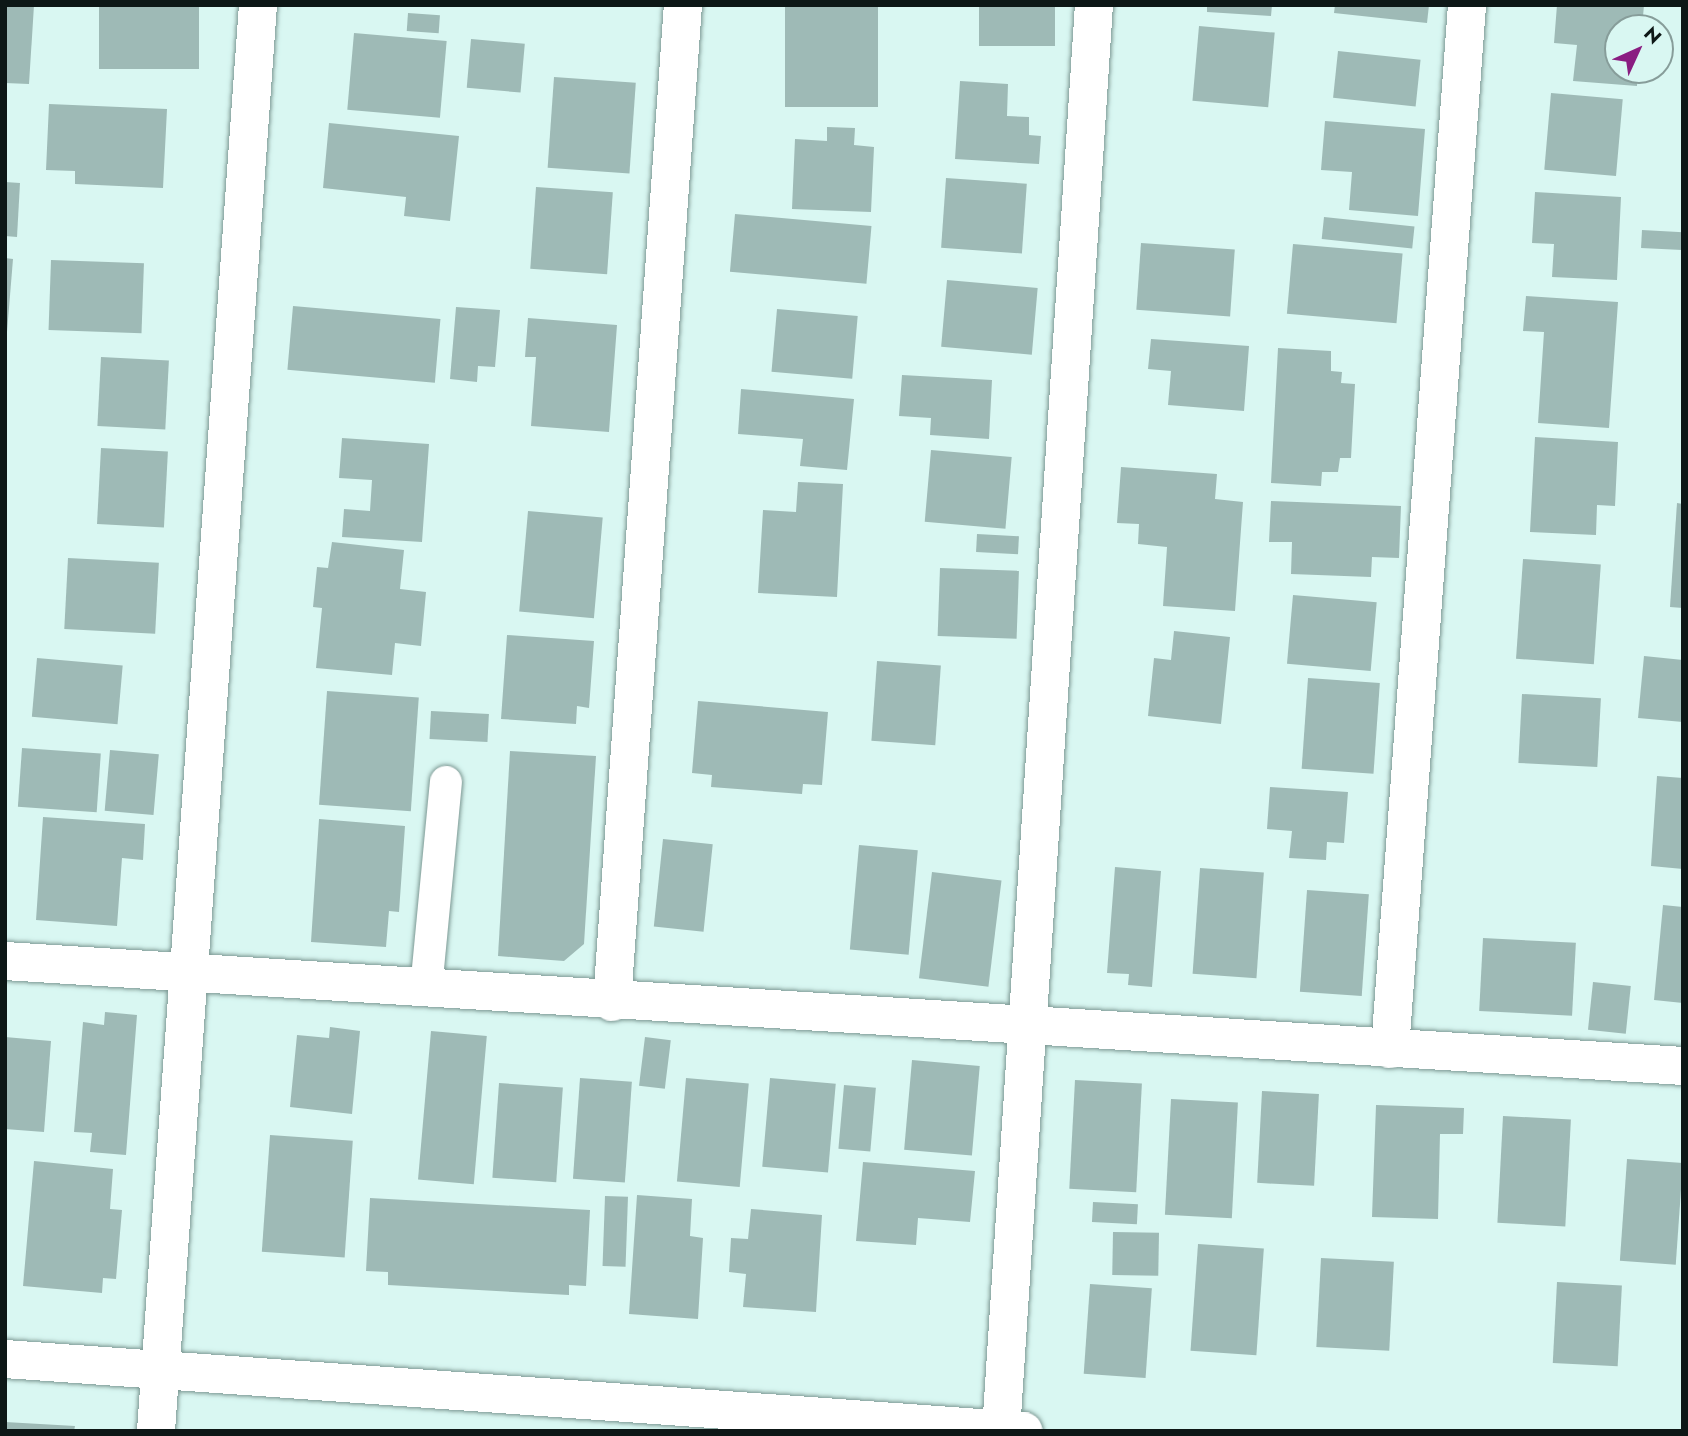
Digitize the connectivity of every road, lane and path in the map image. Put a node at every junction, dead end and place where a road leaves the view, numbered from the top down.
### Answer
1 (258, 5) edge
2 (684, 5) edge
3 (1094, 5) edge
4 (1467, 5) edge
5 (446, 782) dead end
6 (5, 961) edge
7 (186, 973) junction
8 (426, 989) junction
9 (612, 1002) junction
10 (1027, 1026) junction
11 (1390, 1049) junction
12 (1683, 1066) edge
13 (5, 1359) edge
14 (160, 1370) junction
15 (1009, 1430) edge
16 (156, 1431) edge

1 - 7 street
2 - 9 street
3 - 10 street
4 - 11 street
5 - 8 lane
6 - 7 street
7 - 8 street
7 - 14 street
8 - 9 street
9 - 10 street
10 - 11 street
10 - 15 street
11 - 12 street
13 - 14 street
14 - 15 street
14 - 16 street

